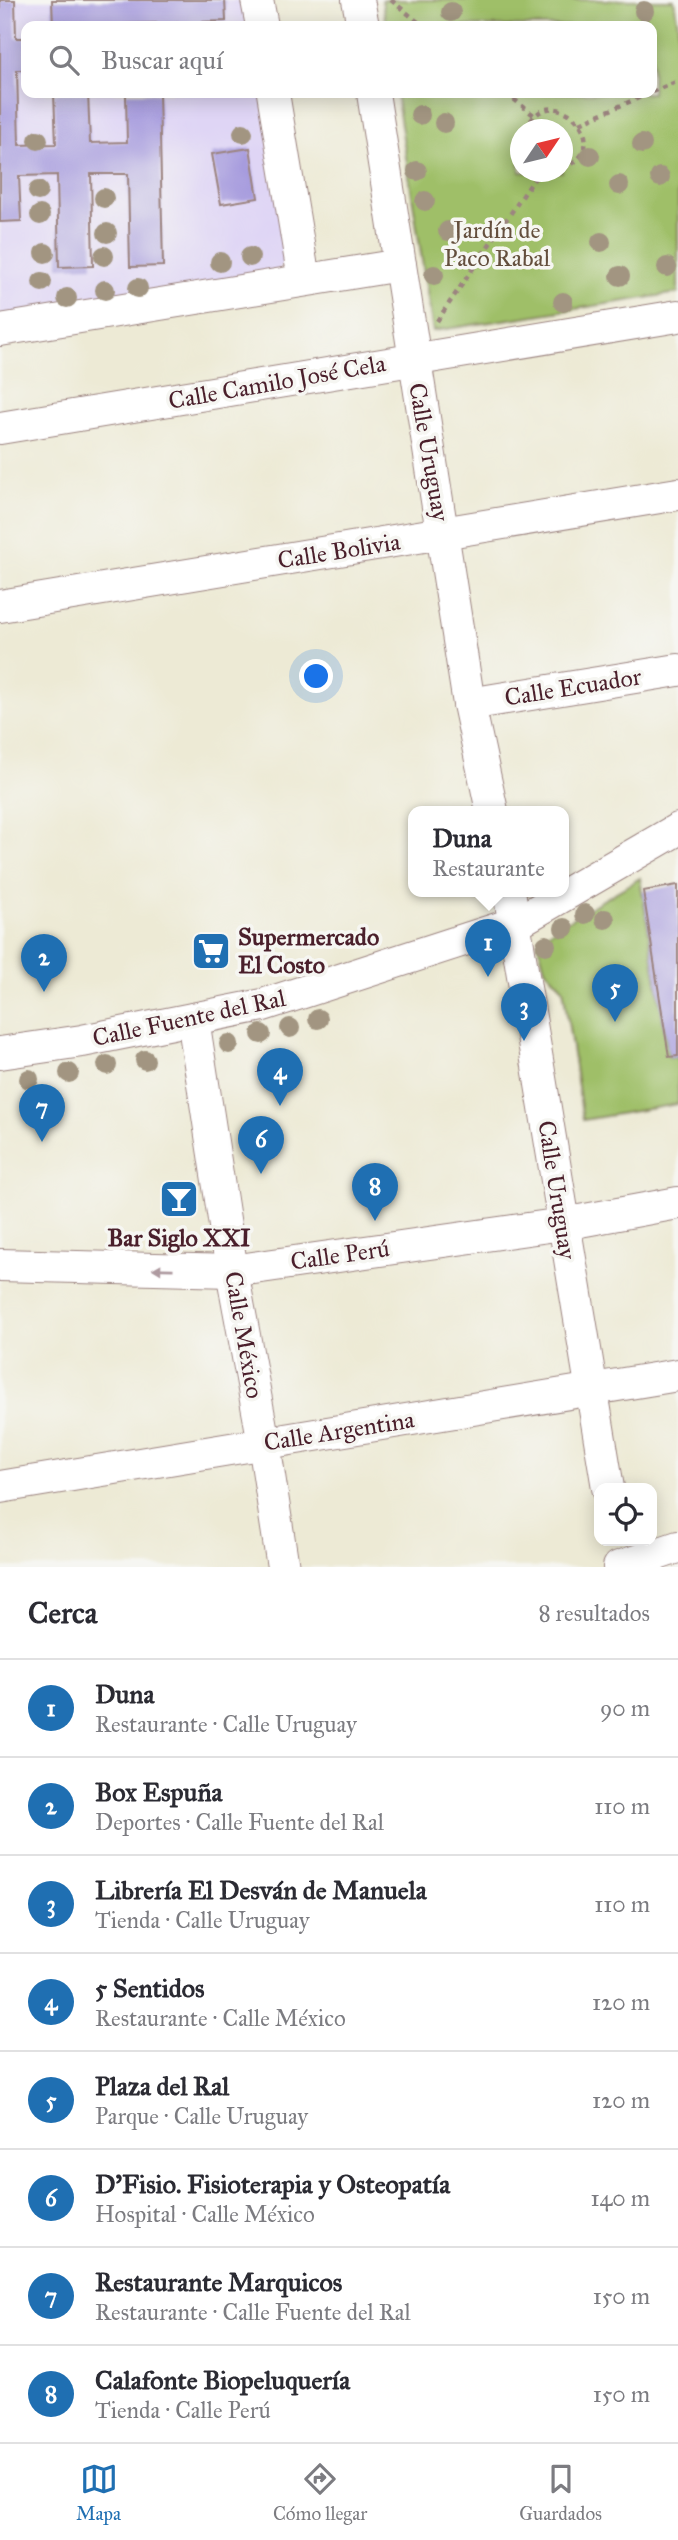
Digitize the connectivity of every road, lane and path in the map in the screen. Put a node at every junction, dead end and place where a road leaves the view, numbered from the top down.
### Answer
1 (257, 0) edge
2 (358, 0) edge
3 (391, 0) edge
4 (261, 21) edge
5 (362, 21) edge
6 (417, 21) edge
7 (678, 81) edge
8 (657, 90) edge
9 (274, 98) edge
10 (374, 98) edge
11 (512, 98) edge
12 (637, 98) edge
13 (535, 116) junction
14 (533, 119) edge
15 (580, 122) junction
16 (573, 163) edge
17 (532, 182) edge
18 (400, 265) junction
19 (304, 280) junction
20 (678, 316) edge
21 (0, 330) edge
22 (414, 359) junction
23 (0, 428) edge
24 (678, 494) edge
25 (443, 534) junction
26 (0, 606) edge
27 (678, 670) edge
28 (469, 704) junction
29 (491, 806) edge
30 (678, 829) edge
31 (678, 847) edge
32 (635, 855) junction
33 (569, 893) edge
34 (510, 897) edge
35 (562, 897) edge
36 (516, 923) junction
37 (193, 1019) junction
38 (0, 1053) edge
39 (678, 1203) edge
40 (563, 1224) junction
41 (0, 1265) edge
42 (232, 1271) junction
43 (678, 1375) edge
44 (590, 1390) junction
45 (264, 1443) junction
46 (607, 1483) edge
47 (0, 1486) edge
48 (618, 1546) edge
49 (678, 1547) edge
50 (283, 1567) edge
51 (620, 1567) edge

1 - 4 street
2 - 5 street
3 - 6 path
7 - 8 path
9 - 19 street
10 - 18 street, Calle Uruguay
11 - 13 path
12 - 15 path
13 - 14 path
13 - 15 path
15 - 16 path
17 - 22 path
18 - 19 street
18 - 22 street, Calle Uruguay
19 - 21 street
20 - 22 street, Calle Camilo José Cela
22 - 23 street, Calle Camilo José Cela
22 - 25 street, Calle Uruguay
24 - 25 street, Calle Bolivia
25 - 26 street, Calle Bolivia
25 - 28 street, Calle Uruguay
27 - 28 street, Calle Ecuador
28 - 29 street, Calle Uruguay
30 - 32 street, Calle Fuente del Ral
31 - 32 street
32 - 33 street, Calle Fuente del Ral
34 - 36 street, Calle Uruguay
35 - 36 street, Calle Fuente del Ral
36 - 37 street, Calle Fuente del Ral
36 - 40 street, Calle Uruguay
37 - 38 street, Calle Fuente del Ral
37 - 42 street, Calle México
39 - 40 street, Calle Perú
40 - 42 street, Calle Perú
40 - 44 street, Calle Uruguay
42 -> 41 street, Calle Perú
42 - 45 street, Calle México
43 - 44 street, Calle Argentina
44 - 45 street, Calle Argentina
44 - 46 street, Calle Uruguay
45 - 47 street, Calle Argentina
45 - 50 street, Calle México
48 - 51 street
49 - 51 street

